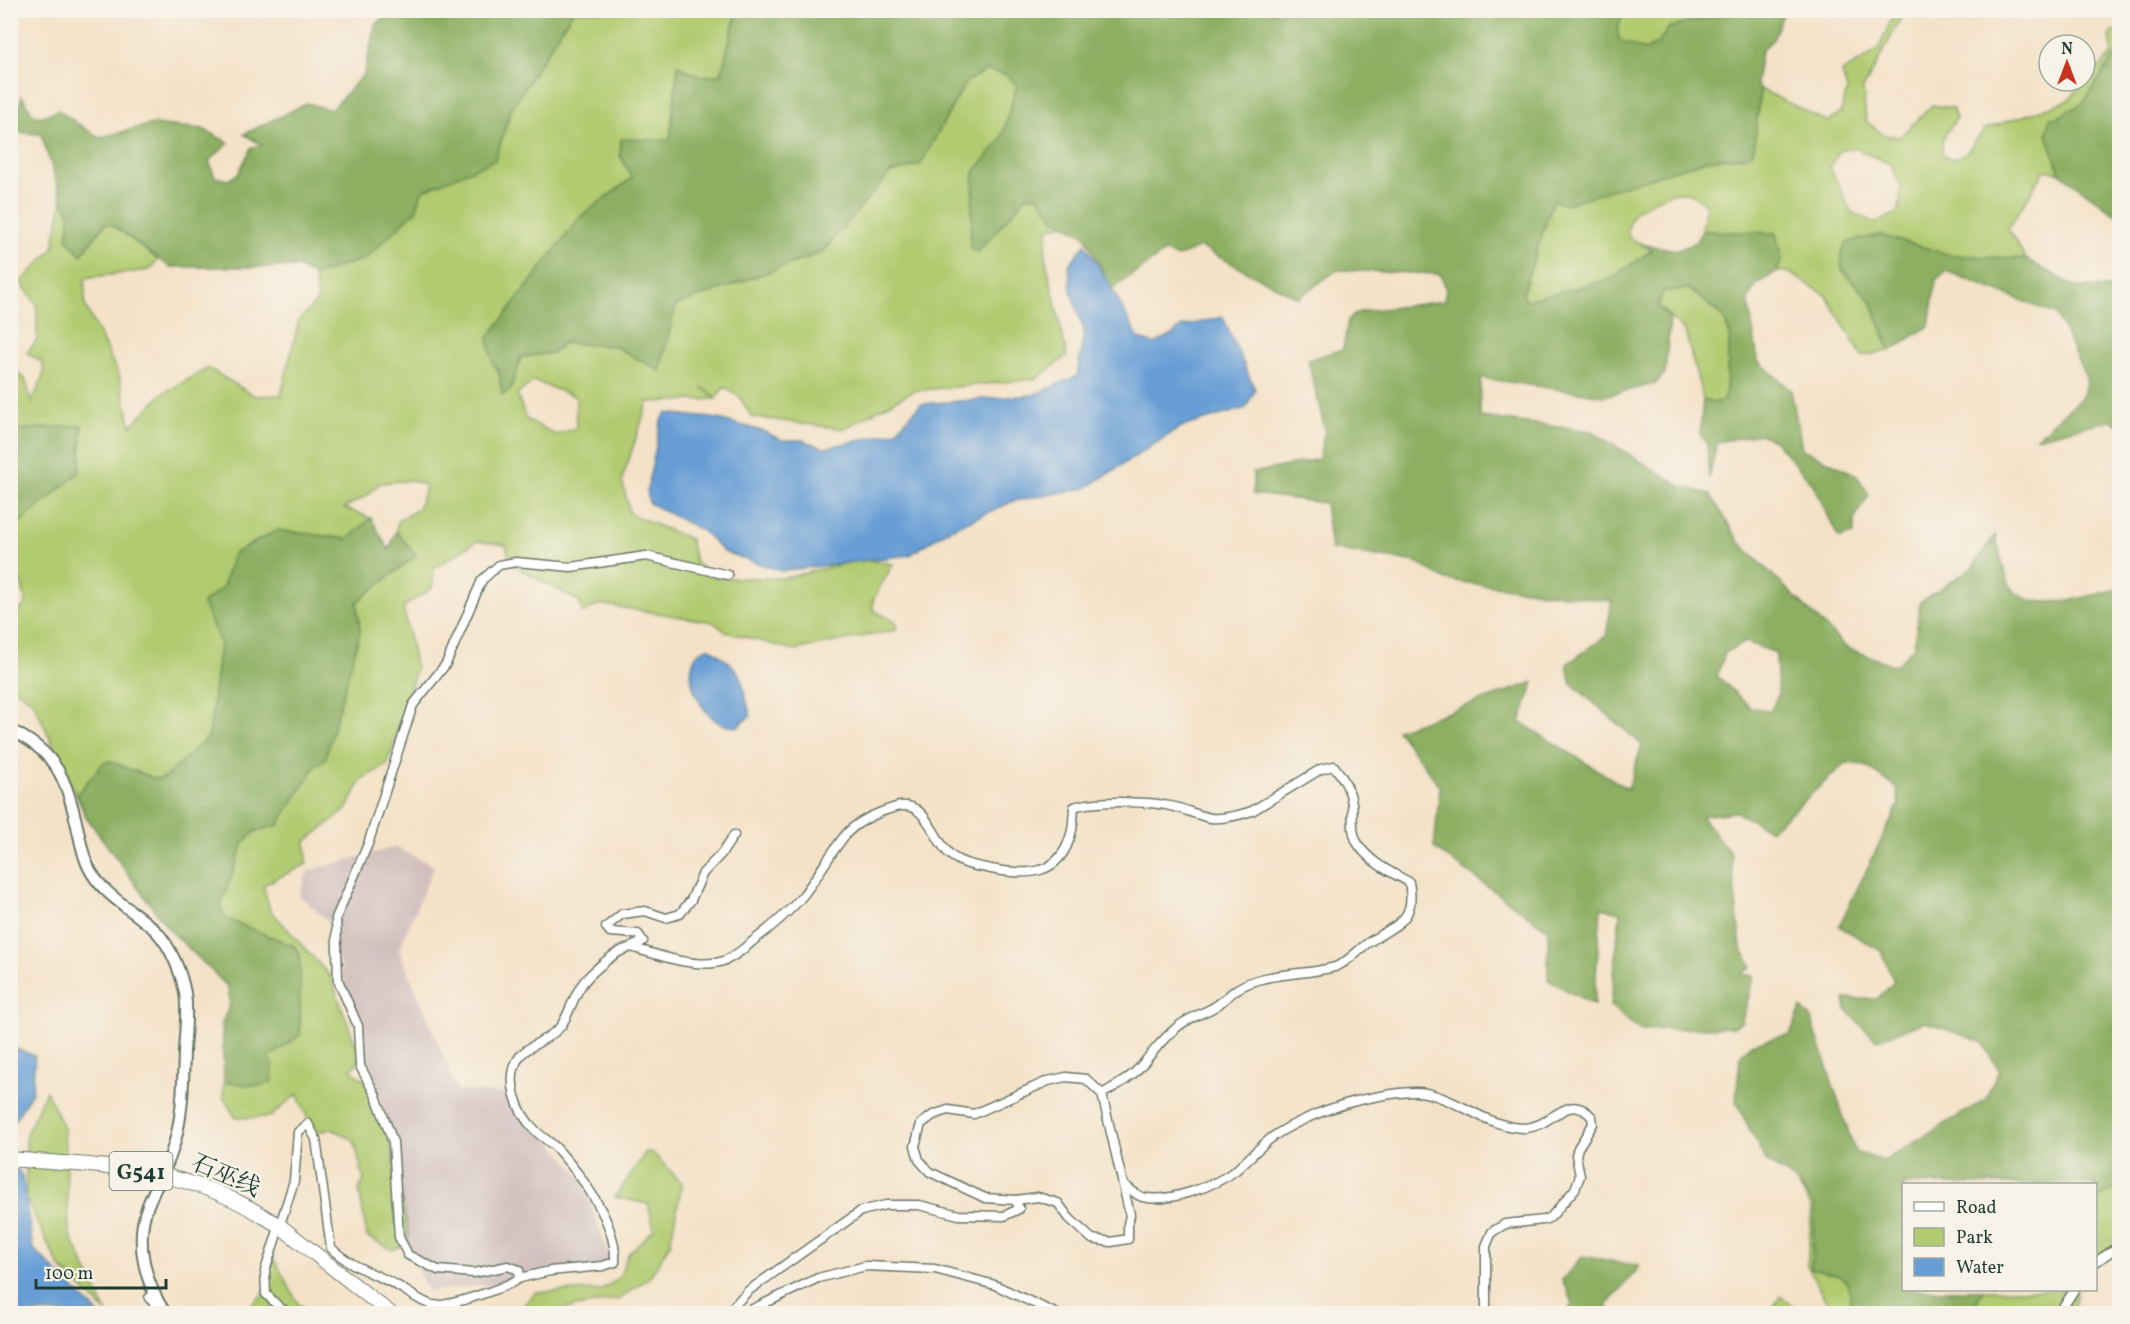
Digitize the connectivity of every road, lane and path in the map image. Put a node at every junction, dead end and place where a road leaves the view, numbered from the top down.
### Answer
1 (728, 575) dead end
2 (10, 730) edge
3 (734, 835) dead end
4 (634, 948) junction
5 (1102, 1094) junction
6 (10, 1159) edge
7 (1123, 1184) junction
8 (1016, 1200) junction
9 (280, 1226) junction
10 (2120, 1245) edge
11 (2097, 1261) edge
12 (520, 1278) junction
13 (2073, 1291) edge
14 (149, 1298) dead end
15 (165, 1314) edge
16 (290, 1314) edge
17 (391, 1314) edge
18 (726, 1314) edge
19 (742, 1314) edge
20 (1057, 1314) edge
21 (1486, 1314) edge
22 (2058, 1314) edge

1 - 12 street
2 - 15 street
3 - 4 street
4 - 5 street
4 - 12 street
5 - 7 street
5 - 8 street
6 - 9 highway, 石巫线 / G541, bridge
7 - 8 street
7 - 21 street
8 - 18 street
9 - 12 street
9 - 16 street
9 - 17 highway, 石巫线 / G541
10 - 11 street
13 - 22 street
14 - 15 street
19 - 20 street

